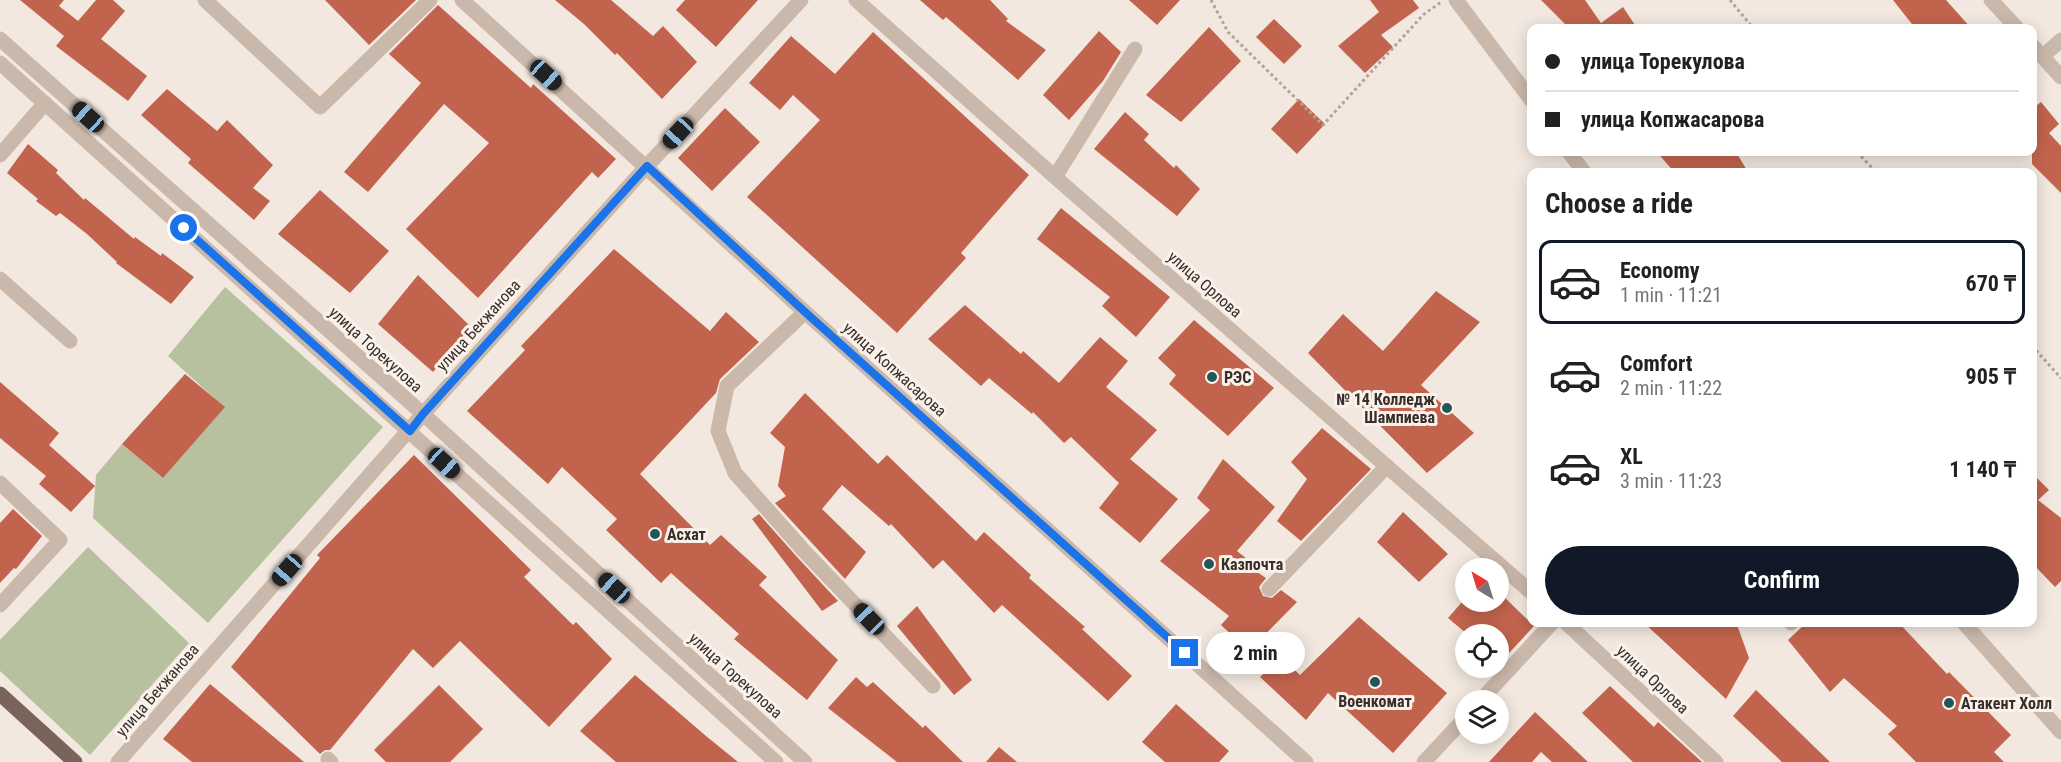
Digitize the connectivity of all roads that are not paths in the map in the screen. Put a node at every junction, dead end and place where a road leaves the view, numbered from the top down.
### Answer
1 (205, 0) edge
2 (430, 0) edge
3 (462, 0) edge
4 (801, 0) edge
5 (856, 0) edge
6 (1990, 0) edge
7 (1465, 3) edge
8 (2013, 24) edge
9 (0, 39) edge
10 (2061, 40) edge
11 (1135, 49) dead end
12 (2038, 51) edge
13 (0, 63) edge
14 (2061, 77) edge
15 (1527, 94) edge
16 (45, 103) junction
17 (0, 155) edge
18 (647, 166) junction
19 (1054, 177) junction
20 (0, 279) edge
21 (805, 312) junction
22 (70, 341) dead end
23 (423, 414) junction
24 (410, 431) junction
25 (1387, 466) junction
26 (0, 483) edge
27 (1527, 588) edge
28 (1269, 589) dead end
29 (0, 605) edge
30 (1548, 627) edge
31 (1570, 627) edge
32 (1967, 627) edge
33 (933, 686) dead end
34 (1490, 690) edge
35 (0, 694) edge
36 (1455, 729) edge
37 (2061, 732) edge
38 (75, 762) edge
39 (118, 762) edge
40 (776, 762) edge
41 (805, 762) edge
42 (1306, 762) edge
43 (1424, 762) edge
44 (1716, 762) edge

1 - 2 street
3 - 18 street, улица Копжасарова
4 - 18 street, улица Бекжанова
5 - 19 street, улица Орлова
6 - 8 street
7 - 15 street
9 - 23 street, улица Торекулова
10 - 12 street
11 - 19 street
12 - 14 street
13 - 16 street
16 - 17 street
16 - 24 street
18 - 21 street, улица Копжасарова
18 - 23 street, улица Бекжанова
19 - 25 street, улица Орлова
20 - 22 street
21 - 33 street
21 - 42 street, улица Копжасарова
23 - 24 street, улица Бекжанова
23 - 41 street, улица Торекулова
24 - 39 street, улица Бекжанова
24 - 40 street
25 - 27 street, улица Орлова
25 - 28 street
26 - 29 street
30 - 34 street
31 - 44 street, улица Орлова
32 - 37 street
35 - 38 main road
36 - 43 street

